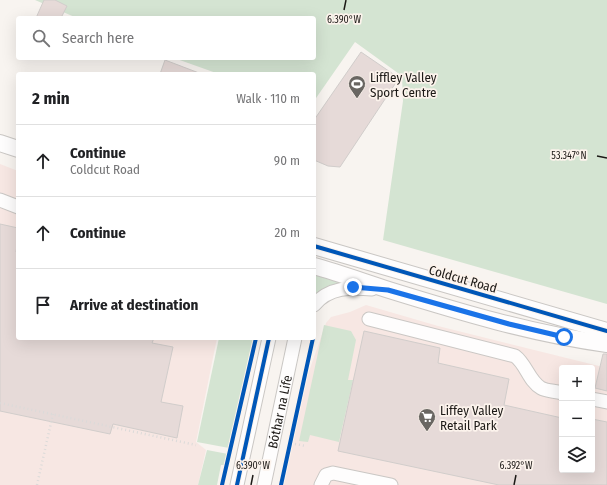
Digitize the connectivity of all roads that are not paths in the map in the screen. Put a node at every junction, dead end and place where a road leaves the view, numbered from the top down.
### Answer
1 (0, 143) edge
2 (16, 148) edge
3 (0, 200) edge
4 (16, 206) edge
5 (316, 247) edge
6 (316, 267) edge
7 (388, 290) junction
8 (316, 303) edge
9 (369, 319) dead end
10 (607, 331) edge
11 (270, 340) edge
12 (295, 340) edge
13 (607, 344) edge
14 (559, 392) edge
15 (595, 400) edge
16 (607, 402) edge
17 (387, 484) edge
18 (237, 485) edge
19 (264, 485) edge
20 (321, 485) edge

1 - 2 main road
3 - 4 street
5 - 10 main road, Coldcut Road
6 - 7 main road
7 - 8 street
7 - 13 main road
9 - 14 street
11 - 18 street, Bóthar na Life
12 - 19 street, Bóthar na Life
15 - 16 street
17 - 20 street

